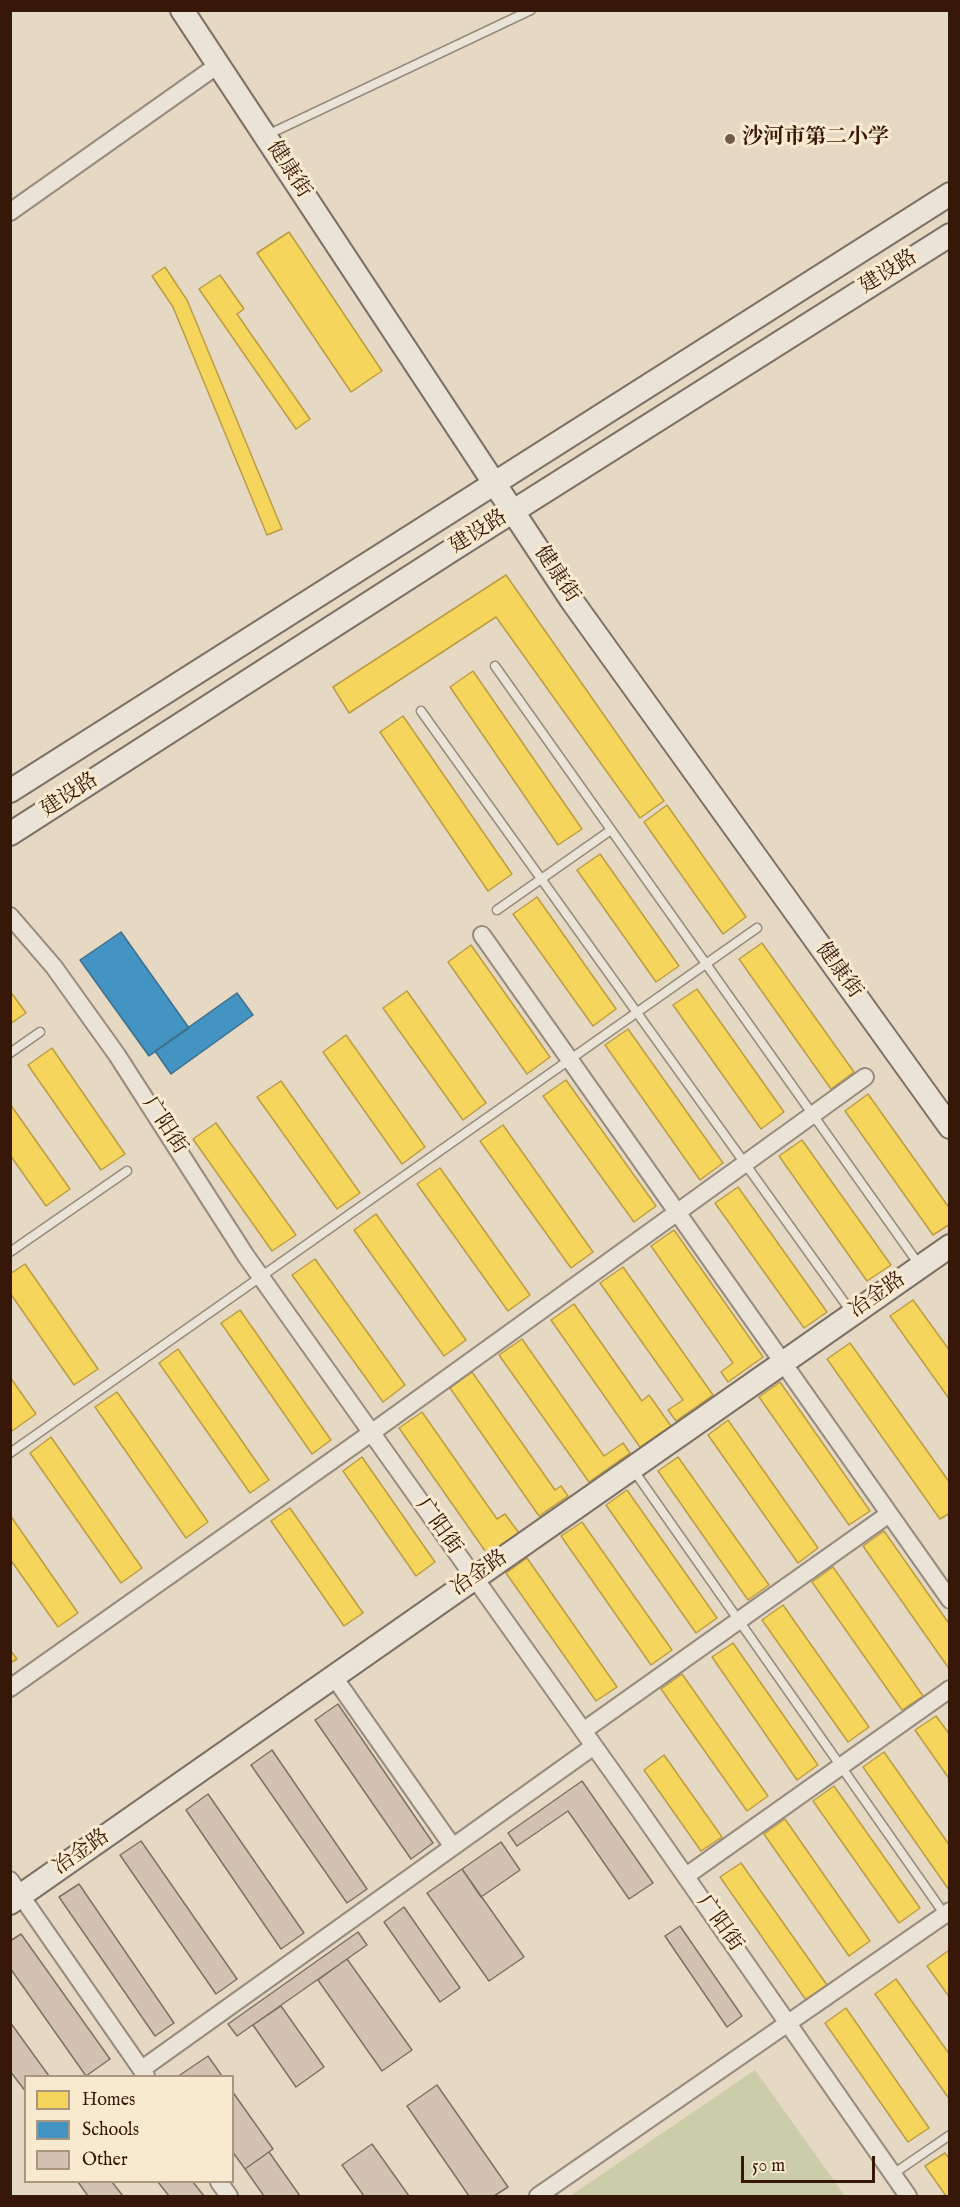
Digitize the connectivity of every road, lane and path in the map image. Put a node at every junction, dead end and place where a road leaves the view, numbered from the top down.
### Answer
1 (182, 10) edge
2 (531, 10) edge
3 (218, 65) junction
4 (265, 136) junction
5 (950, 194) edge
6 (10, 212) edge
7 (950, 235) edge
8 (495, 483) junction
9 (513, 511) junction
10 (495, 666) dead end
11 (421, 711) dead end
12 (10, 791) edge
13 (611, 830) junction
14 (10, 834) edge
15 (541, 879) junction
16 (497, 910) dead end
17 (10, 916) edge
18 (757, 928) dead end
19 (482, 935) dead end
20 (706, 964) junction
21 (637, 1013) junction
22 (40, 1032) dead end
23 (10, 1053) edge
24 (570, 1060) junction
25 (865, 1077) dead end
26 (813, 1115) junction
27 (950, 1127) edge
28 (745, 1164) junction
29 (127, 1171) dead end
30 (677, 1213) junction
31 (950, 1246) edge
32 (10, 1252) edge
33 (920, 1266) junction
34 (261, 1278) junction
35 (852, 1314) junction
36 (782, 1363) junction
37 (371, 1433) junction
38 (10, 1453) edge
39 (632, 1468) junction
40 (889, 1514) junction
41 (475, 1578) junction
42 (950, 1599) edge
43 (739, 1620) junction
44 (334, 1677) junction
45 (10, 1688) edge
46 (950, 1689) edge
47 (583, 1731) junction
48 (594, 1746) junction
49 (841, 1766) junction
50 (453, 1847) junction
51 (686, 1876) junction
52 (14, 1893) edge
53 (948, 1916) edge
54 (788, 2023) junction
55 (144, 2073) edge
56 (950, 2135) edge
57 (893, 2174) junction
58 (220, 2183) edge
59 (229, 2196) edge
60 (538, 2196) edge
61 (908, 2196) edge

1 - 3 street, 健康街
2 - 4 lane
3 - 4 street, 健康街
3 - 6 street
4 - 8 street, 健康街
5 - 8 street, 建设路
7 - 9 street, 建设路
8 - 9 street, 健康街
8 - 12 street, 建设路
9 - 14 street, 建设路
9 - 27 street, 健康街
10 - 13 lane
11 - 15 lane
13 - 15 lane
13 - 20 lane
15 - 16 lane
15 - 21 lane
17 - 34 street, 广阳街
18 - 20 lane
19 - 24 street
20 - 21 lane
20 - 26 lane
21 - 24 lane
21 - 28 lane
22 - 23 lane
24 - 30 street
24 - 34 lane
25 - 26 street
26 - 28 street
26 - 33 lane
28 - 30 street
28 - 35 lane
29 - 32 lane
30 - 36 street
30 - 37 street
31 - 33 street, 冶金路
33 - 35 street, 冶金路
34 - 37 street, 广阳街
34 - 38 lane
35 - 36 street, 冶金路
36 - 39 street, 冶金路
36 - 40 street
37 - 41 street, 广阳街
37 - 45 street
39 - 41 street, 冶金路
39 - 43 lane
40 - 42 street
40 - 43 street
41 - 44 street, 冶金路
41 - 47 street, 广阳街
43 - 47 street
43 - 49 lane
44 - 50 street
44 - 52 street, 冶金路
46 - 49 street
47 - 48 street, 广阳街
48 - 50 street
48 - 51 street, 广阳街
49 - 51 street
49 - 53 lane
50 - 55 street
51 - 54 street, 广阳街
52 - 55 street
53 - 54 street
54 - 57 street, 广阳街
54 - 60 street
56 - 57 lane
57 - 61 street, 广阳街
58 - 59 street

